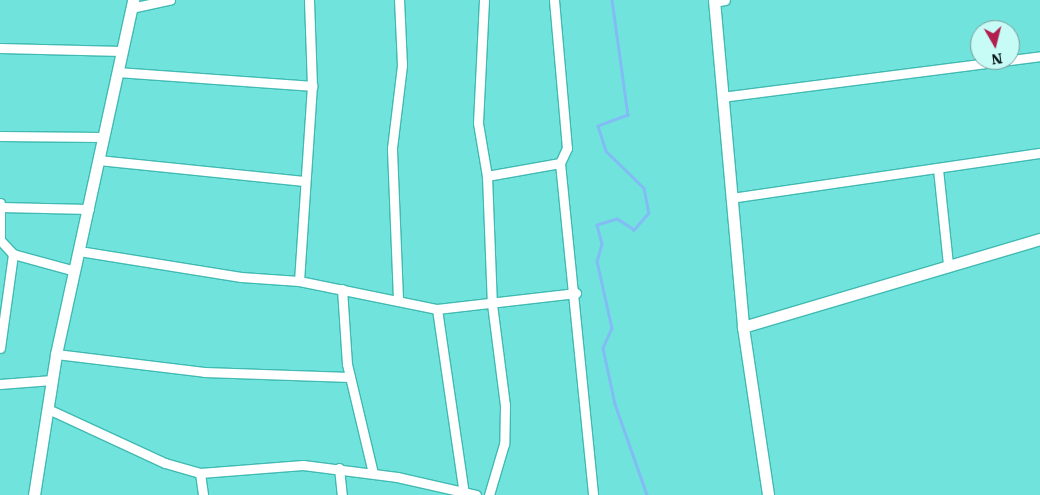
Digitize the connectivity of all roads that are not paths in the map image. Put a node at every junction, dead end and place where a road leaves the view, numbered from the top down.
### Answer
1 (170, 0) edge
2 (308, 0) edge
3 (399, 0) edge
4 (484, 0) edge
5 (554, 0) edge
6 (718, 0) edge
7 (132, 4) edge
8 (0, 48) edge
9 (122, 52) junction
10 (1040, 56) edge
11 (118, 72) junction
12 (312, 86) junction
13 (722, 97) junction
14 (0, 136) edge
15 (102, 137) junction
16 (1040, 154) edge
17 (98, 160) junction
18 (560, 163) junction
19 (938, 169) junction
20 (487, 176) junction
21 (304, 181) junction
22 (731, 198) junction
23 (0, 204) edge
24 (89, 209) junction
25 (1040, 239) edge
26 (0, 240) edge
27 (80, 251) junction
28 (13, 254) junction
29 (948, 264) junction
30 (75, 272) junction
31 (299, 281) junction
32 (342, 289) junction
33 (576, 293) junction
34 (398, 299) junction
35 (492, 304) junction
36 (436, 308) junction
37 (743, 327) junction
38 (0, 348) edge
39 (56, 354) junction
40 (350, 377) junction
41 (52, 380) junction
42 (0, 384) edge
43 (48, 409) junction
44 (339, 468) junction
45 (200, 473) junction
46 (373, 473) junction
47 (464, 494) edge
48 (34, 495) edge
49 (203, 495) edge
50 (342, 495) edge
51 (476, 495) edge
52 (489, 495) edge
53 (593, 495) edge
54 (768, 495) edge

1 - 7 street
2 - 12 street
3 - 34 street
4 - 20 street
5 - 18 street
6 - 13 street
7 - 9 street
8 - 9 street
9 - 11 street
10 - 13 street
11 - 12 street
11 - 15 street
12 - 21 street
13 - 22 street
14 - 15 street
15 - 17 street
16 - 19 street
17 - 21 street
17 - 24 street
18 - 20 street
18 - 33 street
19 - 22 street
19 - 29 street
20 - 35 street
21 - 31 street
22 - 37 street
23 - 24 street
23 - 26 street
24 - 27 street
25 - 29 street
26 - 28 street
27 - 30 street
27 - 31 street
28 - 30 street
28 - 38 street
29 - 37 street
30 - 39 street
31 - 32 street
32 - 34 street
32 - 40 street
33 - 35 street
33 - 53 street
34 - 36 street
35 - 36 street
35 - 52 street
36 - 47 street
37 - 54 street
39 - 40 street
39 - 41 street
40 - 46 street
41 - 42 street
41 - 43 street
43 - 45 street
43 - 48 street
44 - 45 street
44 - 46 street
44 - 50 street
45 - 49 street
46 - 47 street
47 - 51 street

